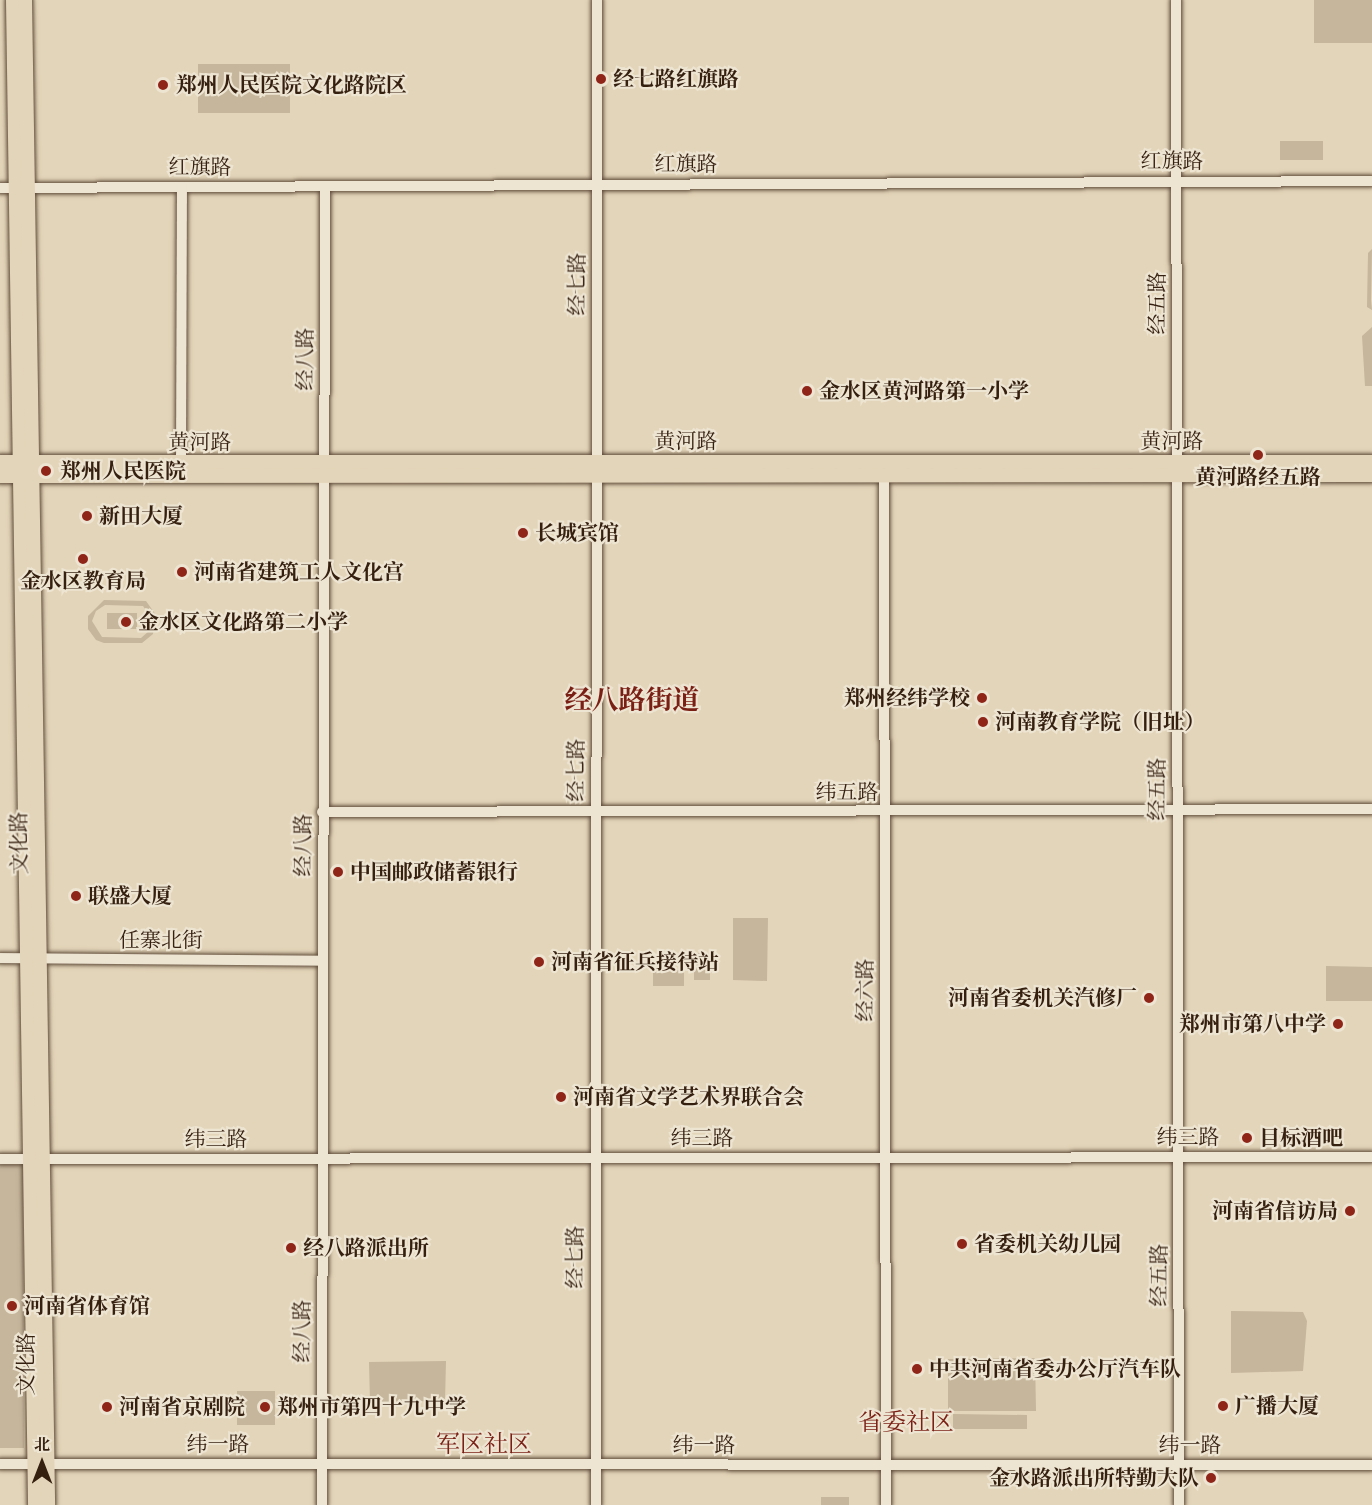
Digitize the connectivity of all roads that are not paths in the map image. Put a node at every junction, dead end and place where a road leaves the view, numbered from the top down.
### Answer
1 (13, 0) edge
2 (25, 0) edge
3 (597, 0) edge
4 (1176, 0) edge
5 (1176, 181) junction
6 (1372, 181) edge
7 (597, 184) junction
8 (325, 186) junction
9 (182, 187) junction
10 (0, 188) edge
11 (22, 188) junction
12 (0, 462) edge
13 (1372, 462) edge
14 (181, 463) junction
15 (1176, 468) junction
16 (27, 469) junction
17 (596, 469) junction
18 (324, 470) junction
19 (1372, 475) edge
20 (0, 476) edge
21 (884, 476) junction
22 (1372, 809) edge
23 (1177, 810) junction
24 (884, 811) junction
25 (322, 812) junction
26 (595, 812) junction
27 (0, 958) edge
28 (36, 958) junction
29 (322, 960) junction
30 (594, 1157) junction
31 (885, 1157) junction
32 (1178, 1157) junction
33 (1372, 1157) edge
34 (322, 1158) junction
35 (0, 1159) edge
36 (39, 1159) junction
37 (0, 1464) edge
38 (41, 1464) junction
39 (322, 1464) junction
40 (595, 1464) junction
41 (886, 1465) junction
42 (1179, 1465) junction
43 (1372, 1465) edge
44 (35, 1505) edge
45 (48, 1505) edge
46 (322, 1505) edge
47 (596, 1505) edge
48 (886, 1505) edge
49 (1179, 1505) edge

1 - 11 main road, 文化路
2 - 11 main road, 文化路
3 - 7 street, 经七路
4 - 5 street, 经五路
5 - 6 street, 红旗路
5 - 7 street, 红旗路
5 - 15 street, 经五路
7 - 8 street, 红旗路
7 - 17 street, 经七路
8 - 9 street, 红旗路
8 - 18 street, 经八路
9 - 11 street, 红旗路
9 - 14 street
10 - 11 street, 红旗路
11 - 16 main road, 文化路
12 - 16 main road, 黄河路
13 - 15 main road, 黄河路
14 - 16 main road, 黄河路
14 - 18 main road, 黄河路
15 - 17 main road, 黄河路
15 - 19 main road, 黄河路
15 - 21 main road, 黄河路
15 - 23 street, 经五路
16 - 18 main road, 黄河路
16 - 20 main road, 黄河路
16 - 28 main road, 文化路
17 - 18 main road, 黄河路
17 - 21 main road, 黄河路
17 - 26 street, 经七路
18 - 25 street, 经八路
21 - 24 street, 经六路
22 - 23 street, 纬五路
23 - 24 street, 纬五路
23 - 32 street, 经五路
24 - 26 street, 纬五路
24 - 31 street, 经六路
25 - 26 street, 纬五路
25 - 29 street, 经八路
26 - 30 street, 经七路
27 - 28 street, 任寨北街
28 - 29 street, 任寨北街
28 - 36 main road, 文化路
29 - 34 street, 经八路
30 - 31 street, 纬三路
30 - 34 street, 纬三路
30 - 40 street, 经七路
31 - 32 street, 纬三路
31 - 41 street, 经六路
32 - 33 street, 纬三路
32 - 42 street, 经五路
34 - 36 street, 纬三路
34 - 39 street, 经八路
35 - 36 street, 纬三路
36 - 38 main road, 文化路
37 - 38 street, 纬一路
38 - 39 street, 纬一路
38 - 44 main road, 文化路
38 - 45 main road, 文化路
39 - 40 street, 纬一路
39 - 46 street, 经八路
40 - 41 street, 纬一路
40 - 47 street, 经七路
41 - 42 street, 纬一路
41 - 48 street, 经六路
42 - 43 street, 纬一路
42 - 49 street, 经五路

